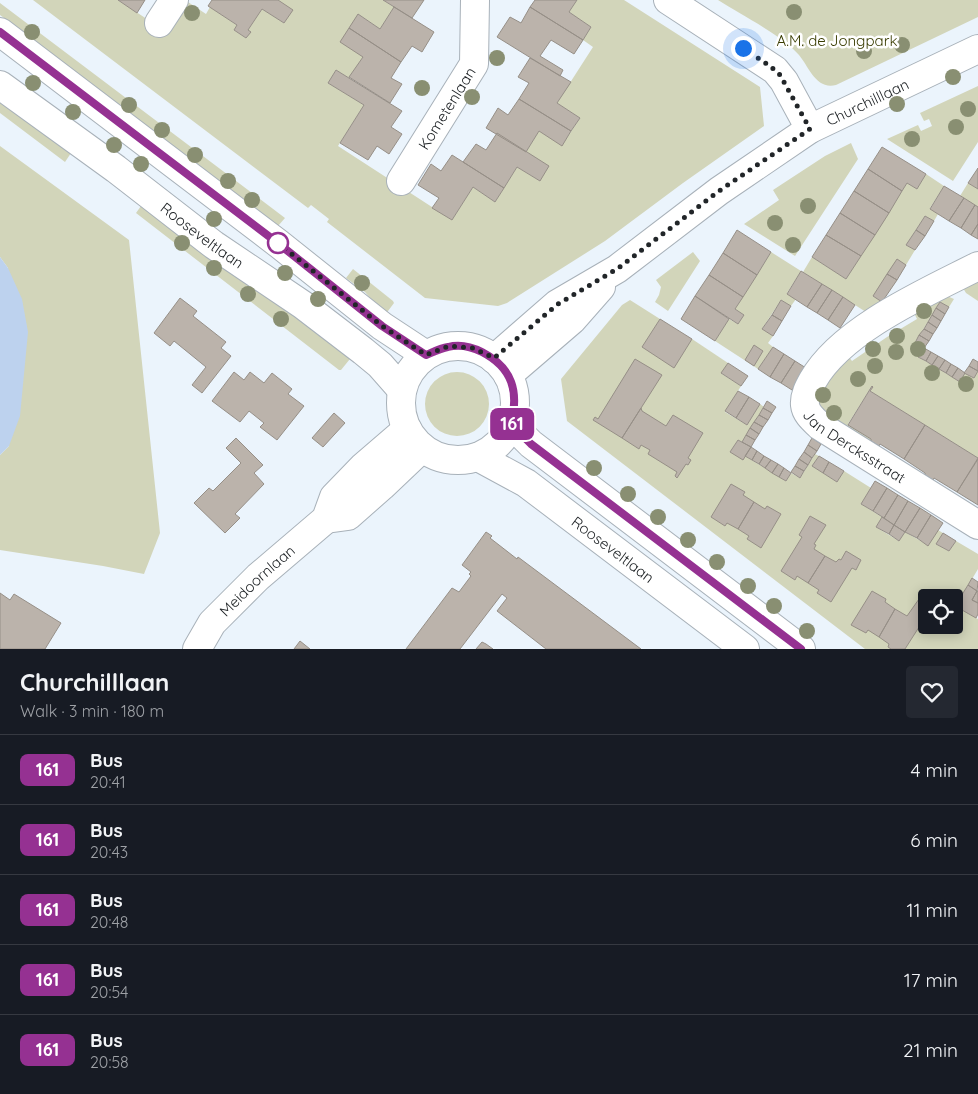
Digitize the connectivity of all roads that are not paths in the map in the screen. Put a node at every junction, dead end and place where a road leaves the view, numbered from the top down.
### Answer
1 (174, 0) edge
2 (475, 0) edge
3 (668, 0) edge
4 (159, 23) dead end
5 (0, 32) edge
6 (978, 49) edge
7 (0, 85) edge
8 (810, 129) junction
9 (401, 181) dead end
10 (978, 266) edge
11 (426, 355) junction
12 (501, 367) junction
13 (402, 390) junction
14 (511, 424) junction
15 (415, 438) junction
16 (478, 456) junction
17 (978, 524) edge
18 (197, 649) edge
19 (744, 649) edge
20 (801, 649) edge

1 - 4 main road
2 - 9 main road, Kometenlaan
3 - 8 main road
5 - 11 main road
6 - 8 main road, Churchilllaan
7 - 13 main road, Rooseveltlaan
8 - 12 main road, Churchilllaan
10 - 17 main road, Jan Dercksstraat
11 - 12 main road
11 - 13 main road
12 - 14 main road
13 - 15 main road
14 - 16 main road
14 - 20 main road
15 - 16 main road
15 - 18 main road, Meidoornlaan
16 - 19 main road, Rooseveltlaan

